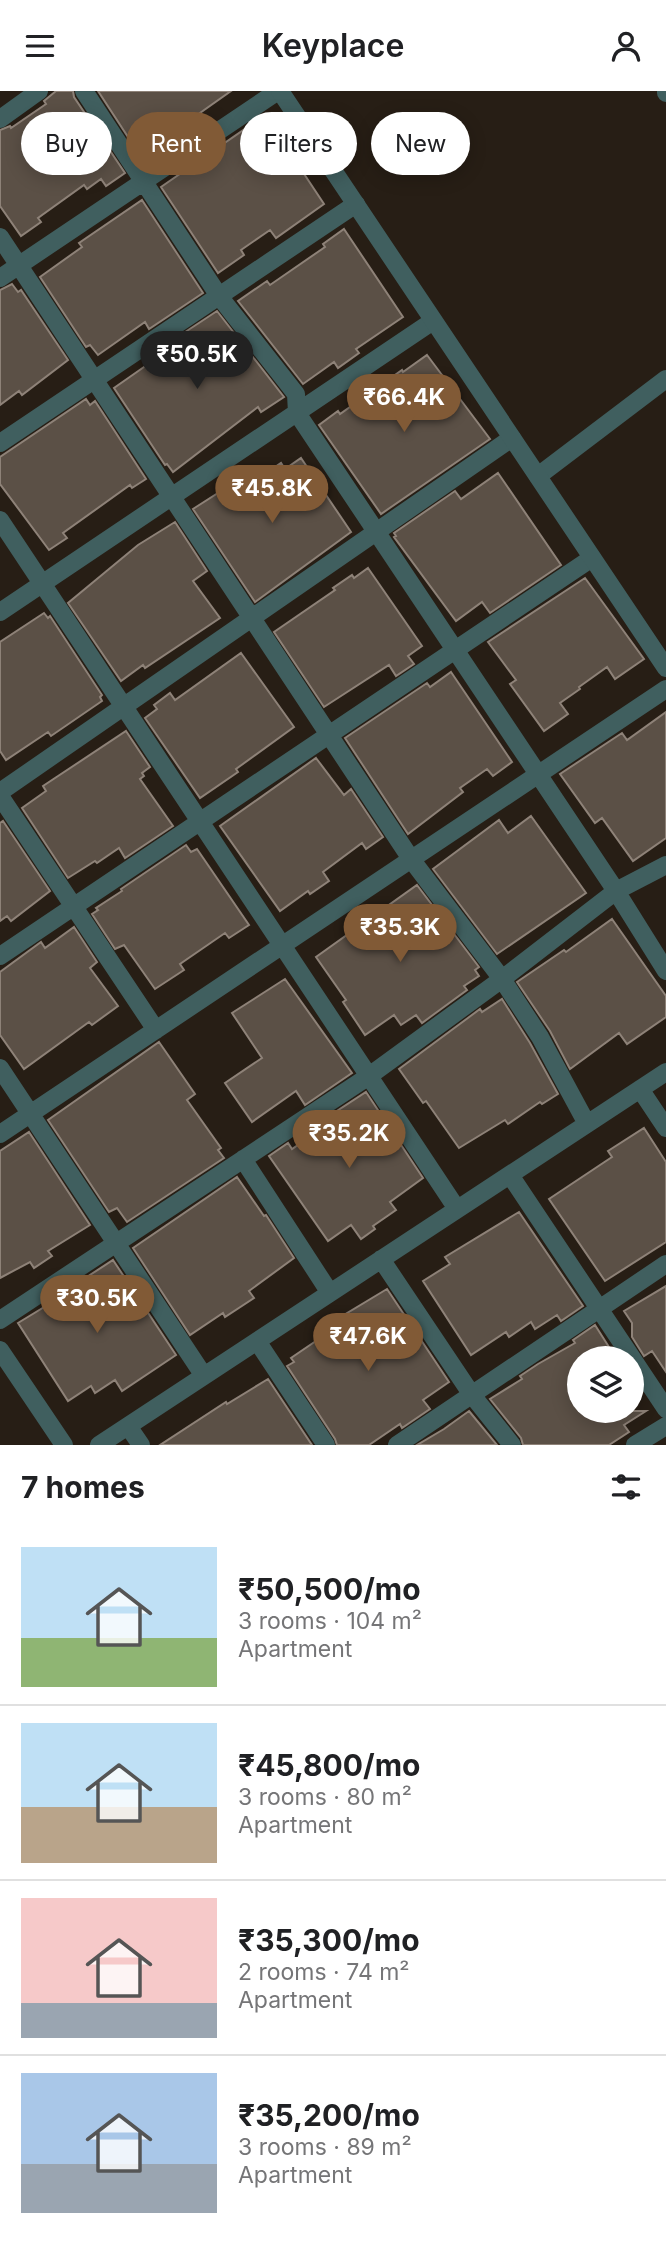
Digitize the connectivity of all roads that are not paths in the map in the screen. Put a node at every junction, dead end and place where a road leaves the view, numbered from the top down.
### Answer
1 (39, 91) edge
2 (84, 91) edge
3 (279, 91) edge
4 (0, 119) edge
5 (144, 181) junction
6 (356, 204) junction
7 (0, 237) edge
8 (18, 266) junction
9 (0, 278) edge
10 (219, 296) junction
11 (433, 321) junction
12 (666, 379) edge
13 (94, 380) junction
14 (297, 413) junction
15 (512, 438) junction
16 (0, 443) edge
17 (538, 476) junction
18 (171, 497) junction
19 (0, 520) edge
20 (376, 532) junction
21 (592, 558) junction
22 (42, 584) junction
23 (0, 613) edge
24 (251, 618) junction
25 (454, 650) junction
26 (666, 667) edge
27 (666, 689) edge
28 (124, 707) junction
29 (329, 735) junction
30 (537, 775) junction
31 (0, 794) edge
32 (200, 821) junction
33 (411, 859) junction
34 (666, 865) edge
35 (616, 891) junction
36 (73, 906) junction
37 (282, 945) junction
38 (0, 956) edge
39 (666, 971) edge
40 (502, 979) junction
41 (156, 1030) junction
42 (0, 1068) edge
43 (666, 1072) edge
44 (369, 1076) junction
45 (640, 1089) junction
46 (30, 1114) junction
47 (587, 1124) junction
48 (666, 1128) edge
49 (0, 1134) edge
50 (243, 1159) junction
51 (510, 1175) junction
52 (457, 1209) junction
53 (116, 1243) junction
54 (381, 1259) junction
55 (666, 1264) edge
56 (330, 1293) junction
57 (599, 1309) junction
58 (0, 1320) edge
59 (257, 1341) junction
60 (0, 1350) edge
61 (204, 1376) junction
62 (472, 1395) junction
63 (666, 1409) edge
64 (128, 1426) junction
65 (666, 1426) edge
66 (64, 1445) edge
67 (99, 1445) edge
68 (141, 1445) edge
69 (326, 1445) edge
70 (397, 1445) edge
71 (512, 1445) edge
72 (635, 1445) edge

1 - 4 street
2 - 5 street
3 - 5 street
3 - 6 street
5 - 8 street
5 - 10 street
6 - 10 street
6 - 11 street
7 - 8 street
8 - 9 street
8 - 13 street
10 - 13 street
10 - 14 street
11 - 14 street
11 - 15 street
12 - 17 street
13 - 16 street
13 - 18 street
14 - 18 street
14 - 20 street
15 - 17 street
15 - 20 street
17 - 21 street
18 - 22 street
18 - 24 street
19 - 22 street
20 - 24 street
20 - 25 street
21 - 25 street
21 - 26 street
22 - 23 street
22 - 28 street
24 - 28 street
24 - 29 street
25 - 29 street
25 - 30 street
27 - 30 street
28 - 31 street
28 - 32 street
29 - 32 street
29 - 33 street
30 - 33 street
30 - 35 street
31 - 36 street
32 - 36 street
32 - 37 street
33 - 37 street
33 - 40 street
34 - 35 street
35 - 39 street
35 - 40 street
36 - 38 street
36 - 41 street
37 - 41 street
37 - 44 street
40 - 44 street
40 - 47 street
41 - 46 street
42 - 46 street
43 - 45 street
44 - 50 street
44 - 52 street
45 - 47 street
45 - 48 street
46 - 49 street
46 - 53 street
47 - 51 street
50 - 53 street
50 - 56 street
51 - 52 street
51 - 57 street
52 - 54 street
53 - 58 street
53 - 61 street
54 - 56 street
54 - 62 street
55 - 57 street
56 - 59 street
57 - 62 street
57 - 63 street
59 - 61 street
59 - 69 street
60 - 66 street
61 - 64 street
62 - 70 street
62 - 71 street
64 - 67 street
64 - 68 street
65 - 72 street

